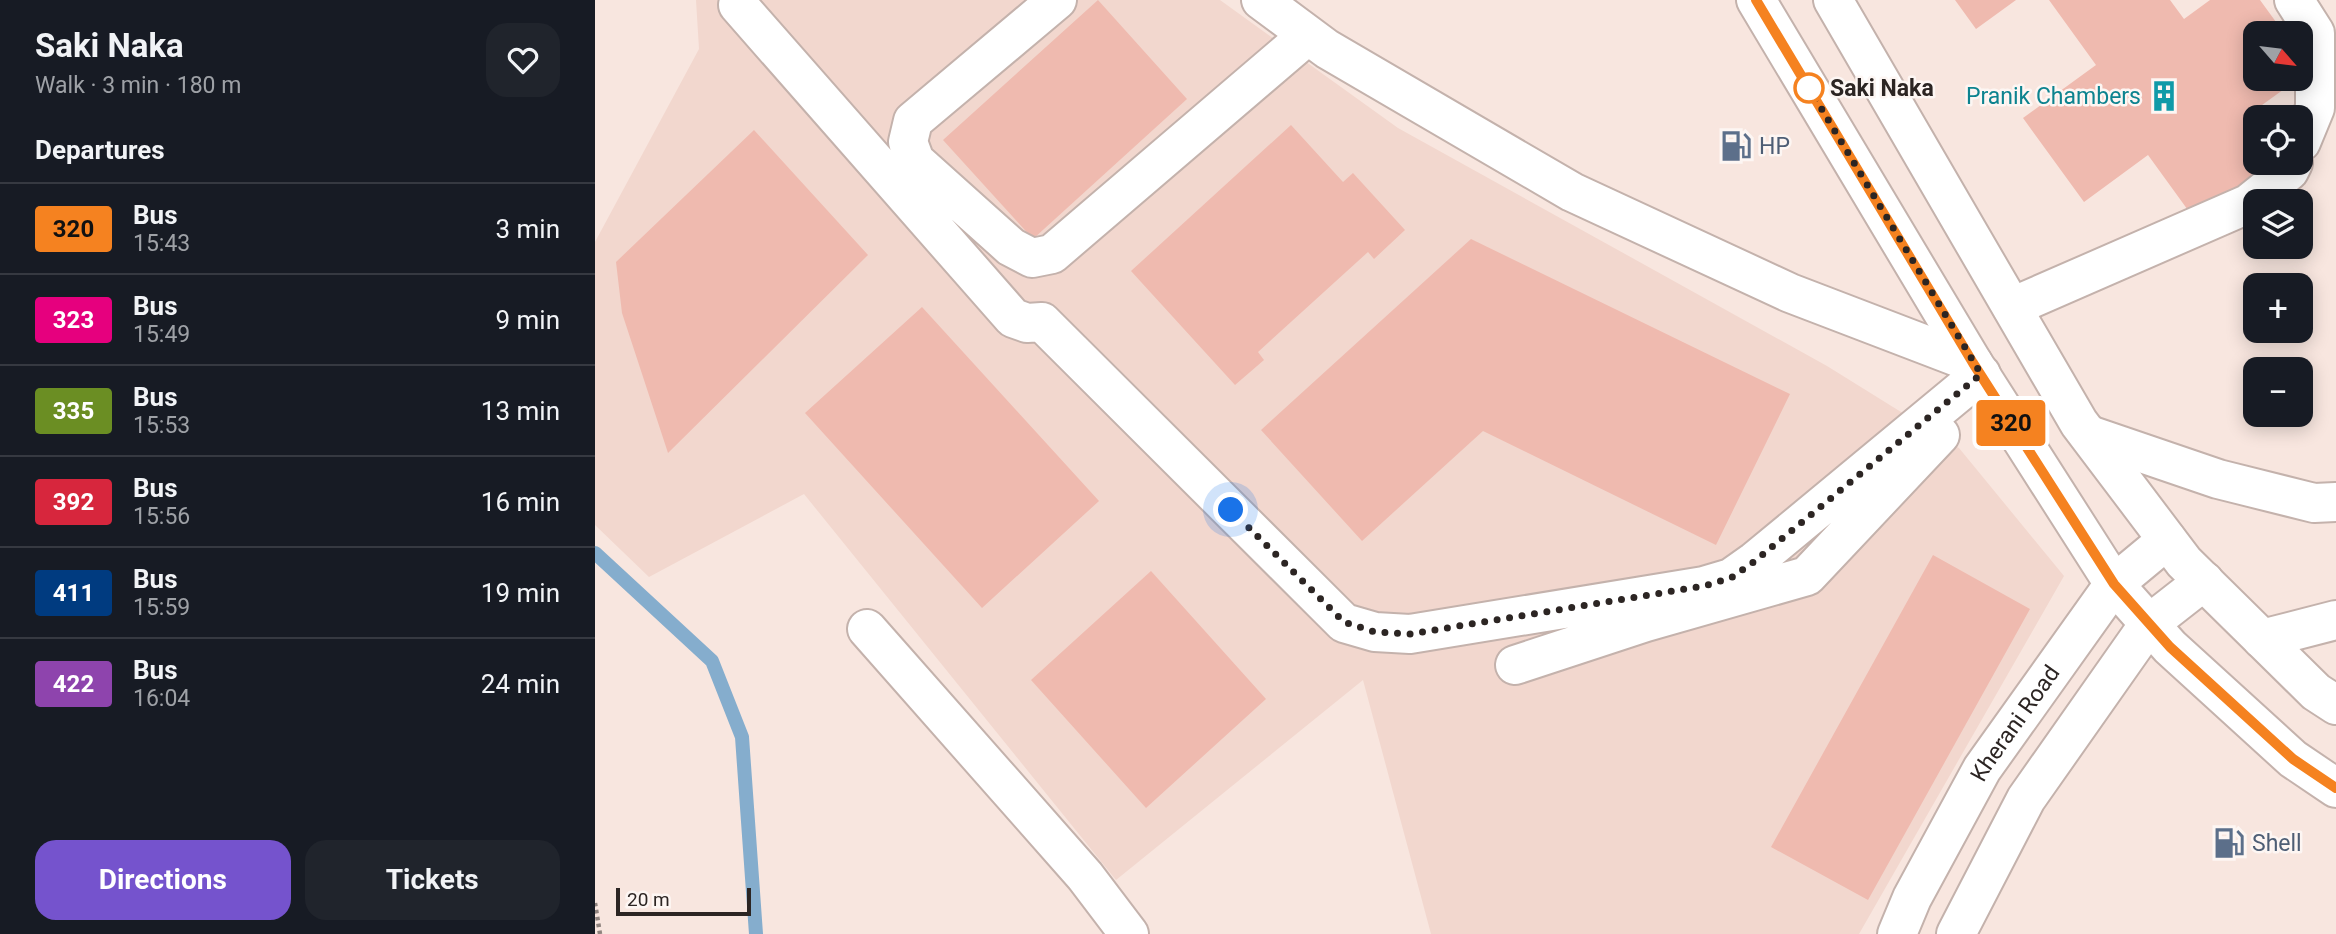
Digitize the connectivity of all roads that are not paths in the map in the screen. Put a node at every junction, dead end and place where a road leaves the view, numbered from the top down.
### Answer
1 (1058, 0) edge
2 (1261, 0) edge
3 (1756, 0) edge
4 (1833, 0) edge
5 (2294, 0) edge
6 (738, 5) dead end
7 (1308, 35) junction
8 (2313, 113) edge
9 (2284, 175) edge
10 (2012, 307) junction
11 (1981, 374) junction
12 (2089, 435) junction
13 (2336, 502) edge
14 (2167, 540) junction
15 (2204, 581) junction
16 (2114, 584) junction
17 (2336, 620) edge
18 (2149, 624) junction
19 (867, 629) dead end
20 (2262, 639) junction
21 (1515, 665) dead end
22 (2336, 705) edge
23 (2336, 788) edge
24 (1129, 934) edge
25 (1897, 934) edge
26 (1956, 934) edge

1 - 7 main road
2 - 7 main road
3 - 11 main road
4 - 10 main road
5 - 8 main road
6 - 11 main road
7 - 11 main road
9 - 10 main road
10 - 12 main road
11 - 16 main road
11 - 21 main road
12 - 13 main road
12 - 14 main road
14 - 15 main road
14 - 16 main road, Kherani Road
15 - 18 main road
15 - 20 main road
16 - 18 main road
16 - 25 main road, Kherani Road
17 - 20 main road
18 - 23 main road
18 - 26 main road
19 - 24 main road
20 - 22 main road

